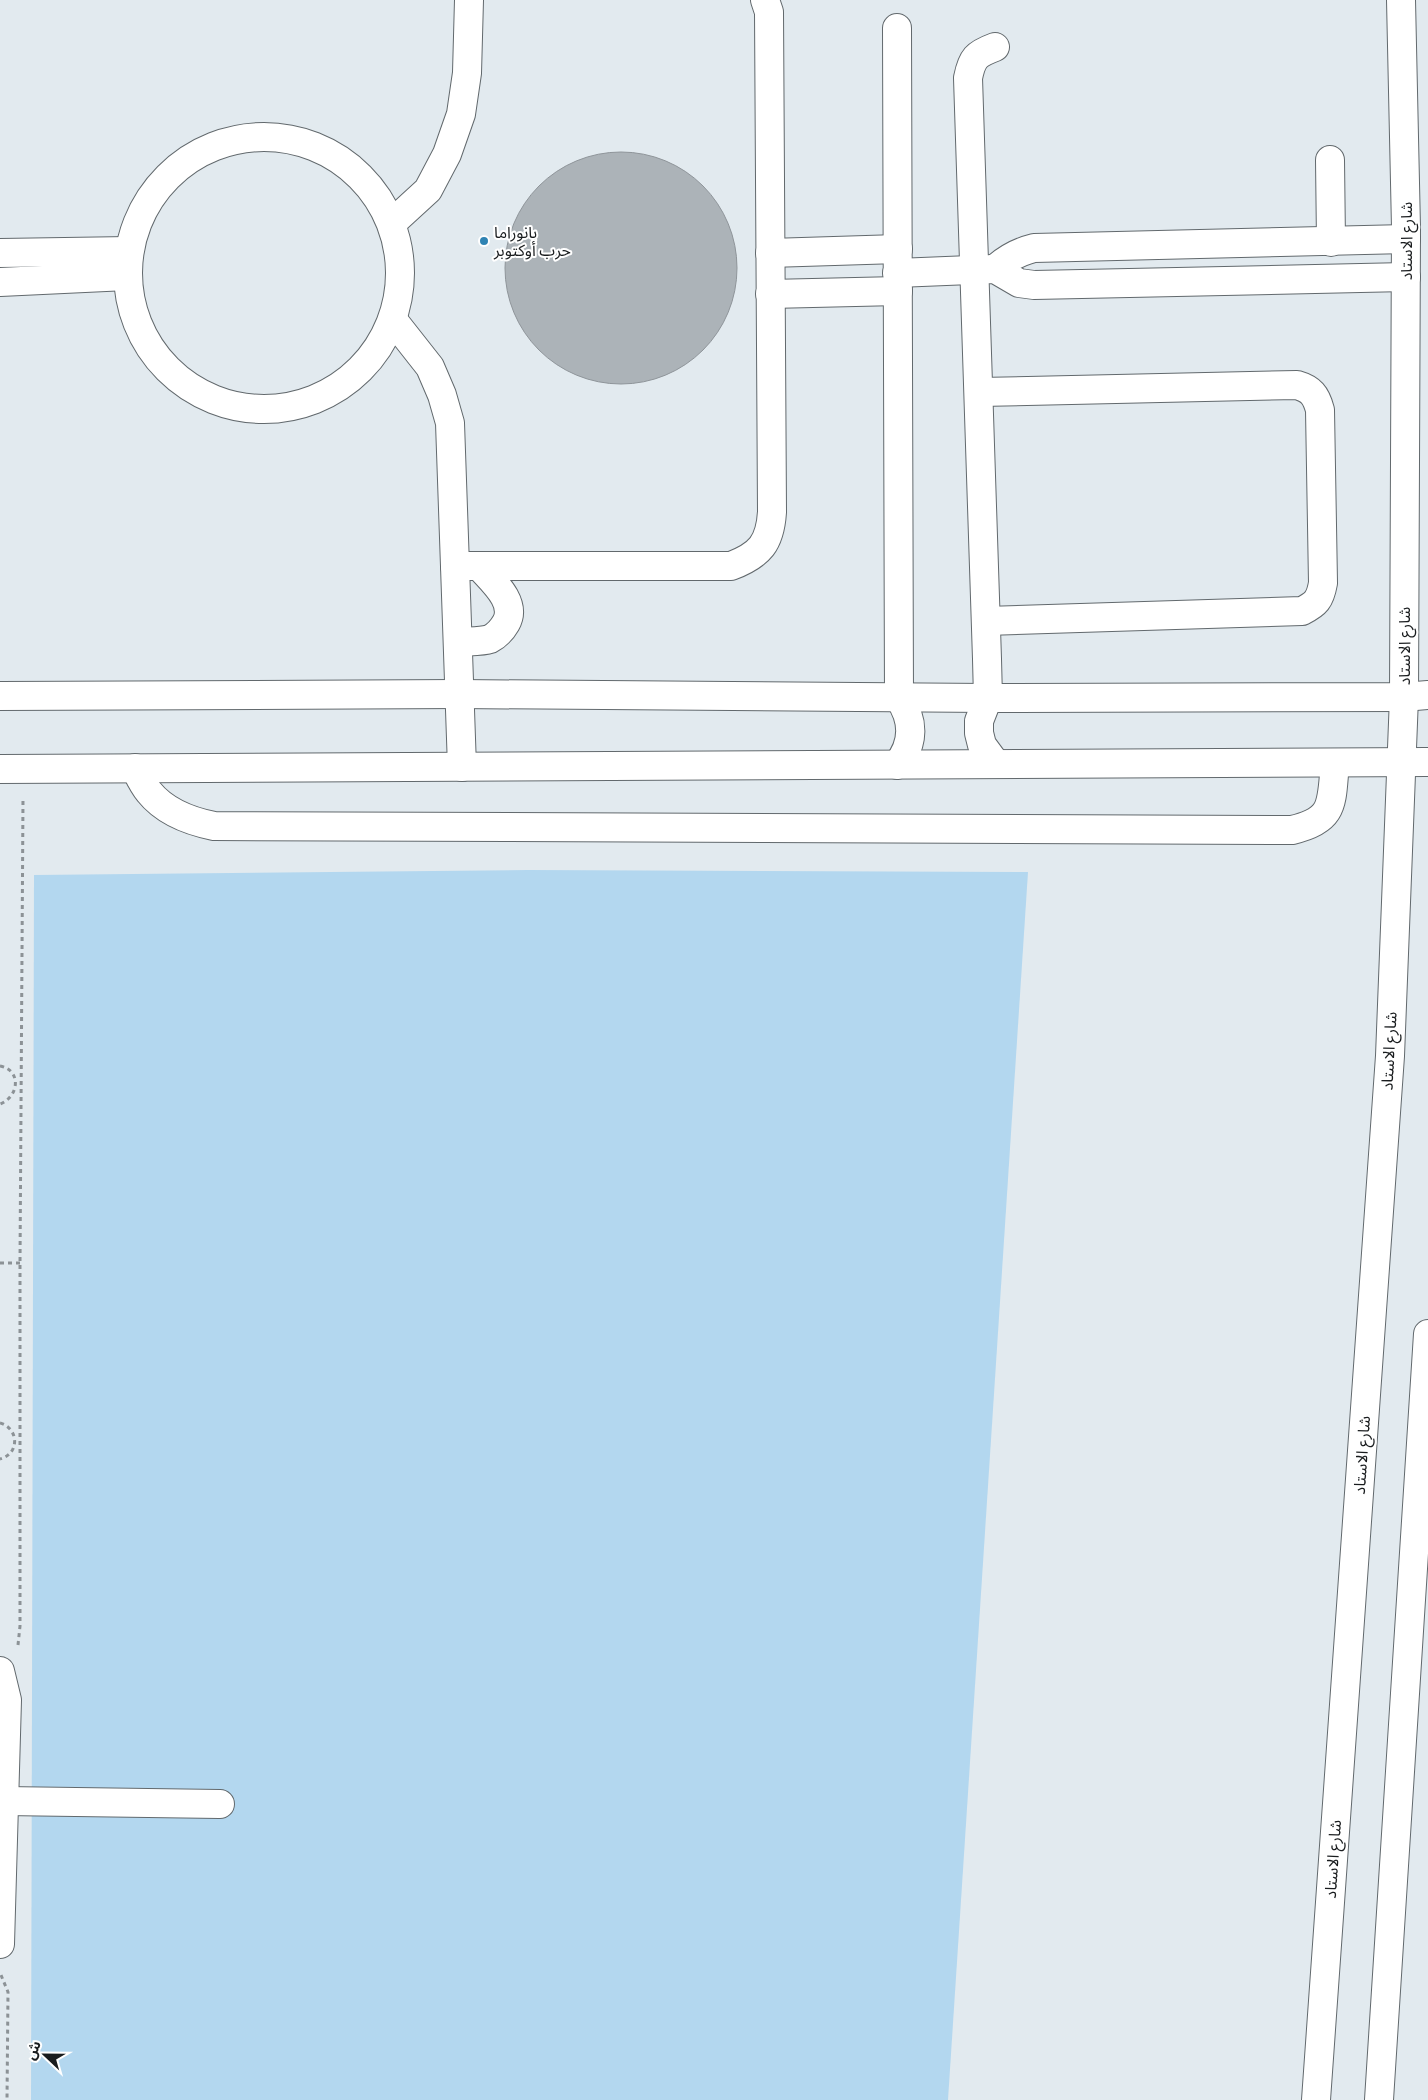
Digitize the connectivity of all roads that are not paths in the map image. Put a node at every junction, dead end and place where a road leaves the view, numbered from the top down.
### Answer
1 (469, 0) edge
2 (765, 0) edge
3 (1401, 0) edge
4 (897, 28) dead end
5 (995, 47) dead end
6 (1330, 160) dead end
7 (392, 223) junction
8 (1406, 239) junction
9 (1331, 242) junction
10 (0, 253) edge
11 (770, 253) junction
12 (128, 263) junction
13 (985, 269) junction
14 (898, 271) junction
15 (1406, 277) junction
16 (0, 282) edge
17 (770, 294) junction
18 (393, 320) junction
19 (979, 392) junction
20 (467, 566) junction
21 (986, 621) junction
22 (458, 642) junction
23 (460, 694) junction
24 (0, 696) edge
25 (1416, 696) edge
26 (899, 698) junction
27 (988, 698) junction
28 (1428, 762) edge
29 (1335, 763) junction
30 (1401, 763) junction
31 (996, 764) junction
32 (897, 765) junction
33 (462, 767) junction
34 (135, 768) junction
35 (11, 769) edge
36 (1428, 1334) edge
37 (3, 1679) edge
38 (4, 1801) junction
39 (220, 1804) dead end
40 (0, 1944) edge
41 (1316, 2100) edge
42 (1379, 2100) edge

1 - 7 street
2 - 11 street
3 - 8 street, شارع الاستاد
4 - 14 street
5 - 13 street
6 - 9 street
7 - 12 street
7 - 18 street
8 - 9 street
8 - 15 street, شارع الاستاد
9 - 13 street
10 - 12 street
11 - 14 street
11 - 17 street
12 - 16 street
12 - 18 street
13 - 14 street
13 - 15 street
13 - 19 street
14 - 17 street
14 - 26 street
15 - 25 street, شارع الاستاد
17 - 20 street
18 - 20 street
19 - 21 street
19 - 21 street
20 - 22 street
20 - 22 street
21 - 27 street
22 - 23 street
23 - 24 street
23 - 26 street
23 - 33 street
25 - 27 street
25 - 30 street, شارع الاستاد
26 - 27 street
26 - 32 street
27 - 31 street
28 - 30 street
29 - 30 street
29 - 31 street
29 - 34 street
30 - 41 street, شارع الاستاد
31 - 32 street
32 - 33 street
33 - 34 street
34 - 35 street
36 - 42 street
37 - 38 street
38 - 39 street
38 - 40 street

